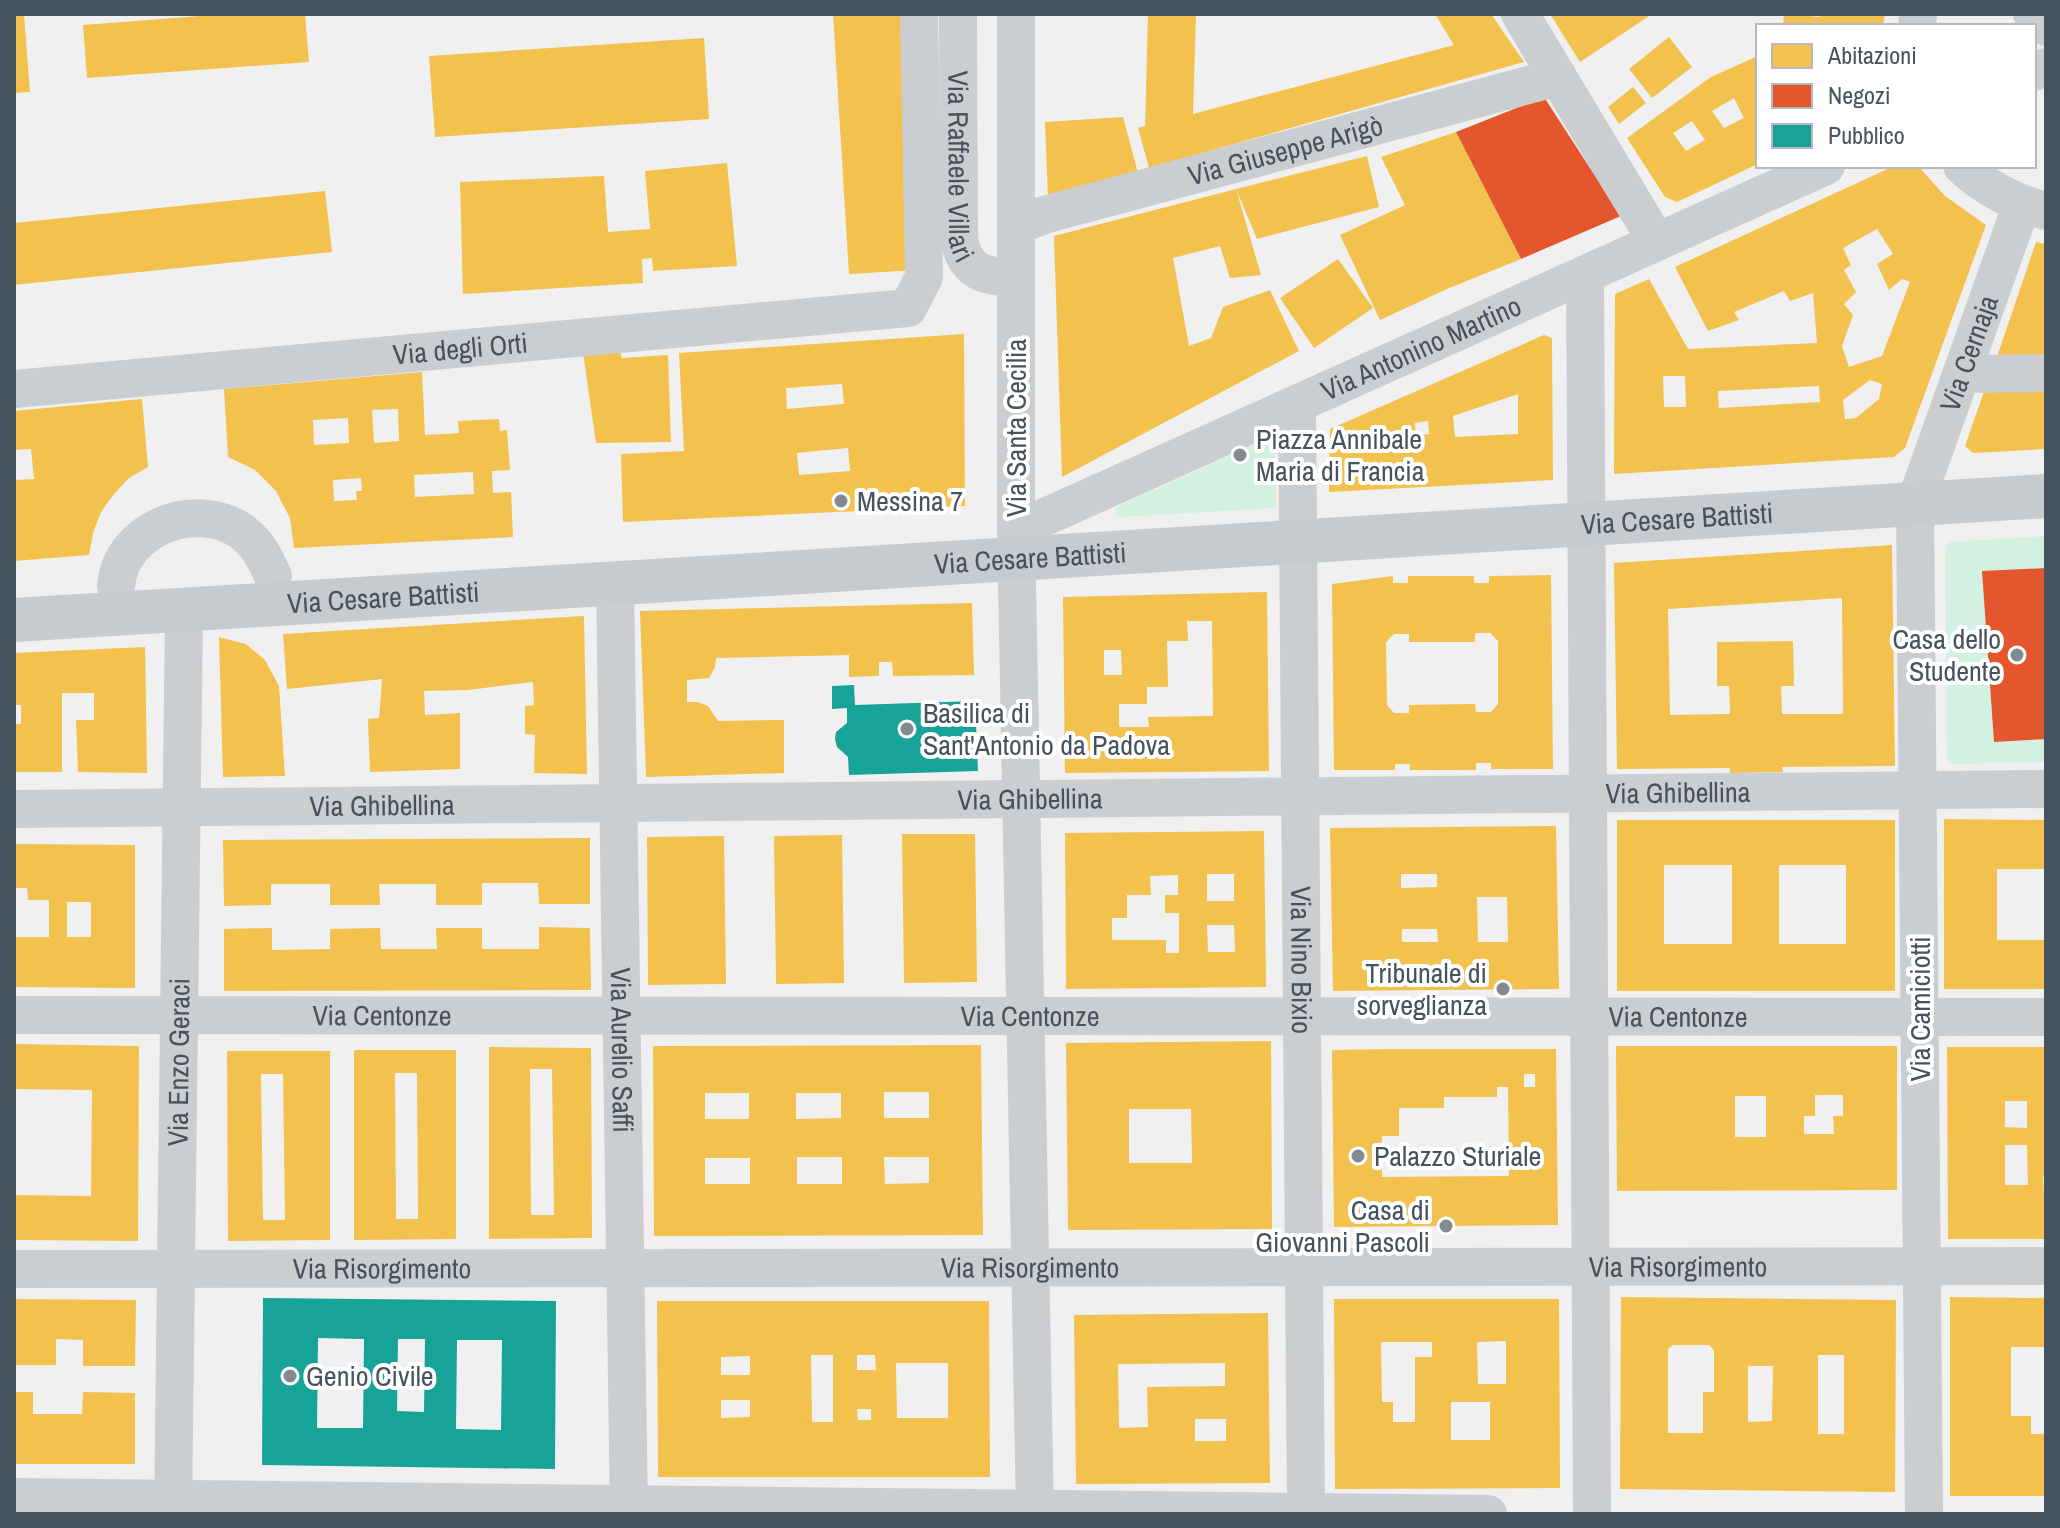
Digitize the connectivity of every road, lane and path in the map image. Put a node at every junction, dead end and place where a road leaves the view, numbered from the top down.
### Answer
1 (919, 14) edge
2 (958, 14) edge
3 (1016, 14) edge
4 (1520, 14) edge
5 (2032, 14) edge
6 (2046, 27) edge
7 (1558, 77) junction
8 (1822, 168) edge
9 (1965, 168) edge
10 (2034, 208) edge
11 (1016, 226) junction
12 (1657, 242) junction
13 (1585, 274) junction
14 (1016, 278) junction
15 (908, 308) joint
16 (2046, 373) edge
17 (1962, 374) junction
18 (14, 389) edge
19 (1297, 404) junction
20 (2046, 472) edge
21 (1919, 491) junction
22 (2046, 496) edge
23 (1586, 511) junction
24 (1298, 528) junction
25 (1016, 545) junction
26 (273, 576) junction
27 (615, 584) junction
28 (116, 586) junction
29 (14, 593) edge
30 (184, 610) junction
31 (14, 620) edge
32 (2046, 789) edge
33 (1918, 791) junction
34 (1588, 794) junction
35 (1300, 796) junction
36 (1022, 799) junction
37 (619, 803) junction
38 (181, 807) junction
39 (14, 809) edge
40 (14, 1015) edge
41 (179, 1015) junction
42 (622, 1016) junction
43 (1026, 1016) junction
44 (1302, 1016) junction
45 (1589, 1016) junction
46 (1920, 1016) junction
47 (2046, 1017) edge
48 (1922, 1266) junction
49 (2046, 1266) edge
50 (1304, 1267) junction
51 (1591, 1267) junction
52 (625, 1268) junction
53 (1030, 1268) junction
54 (14, 1269) edge
55 (176, 1269) junction
56 (14, 1497) edge
57 (173, 1506) edge
58 (396, 1508) edge
59 (628, 1509) edge
60 (1034, 1511) edge
61 (1306, 1513) edge
62 (1488, 1514) edge
63 (1592, 1514) edge
64 (1924, 1514) edge

1 - 15 street, Via Raffaele Villari
2 - 14 street, Via Raffaele Villari
3 - 11 street, Via Santa Cecilia
4 - 7 street
5 - 6 street
7 - 11 street, Via Giuseppe Arigò
7 - 12 street
8 - 12 street, Via Antonino Martino
9 - 10 street
10 - 17 street, Via Cernaja
11 - 14 street, Via Santa Cecilia
12 - 13 street, Via Antonino Martino
13 - 19 street, Via Antonino Martino
13 - 23 street
14 - 25 street, Via Santa Cecilia
15 - 18 street, Via degli Orti
16 - 17 street
17 - 21 street, Via Cernaja
19 - 24 street, Via Nino Bixio
19 - 25 street, Via Antonino Martino
20 - 21 main road, Via Cesare Battisti
21 - 22 main road, Via Cesare Battisti
21 - 23 main road, Via Cesare Battisti
21 - 33 street, Via Camiciotti
23 - 24 main road, Via Cesare Battisti
23 - 34 street
24 - 25 main road, Via Cesare Battisti
24 - 35 street, Via Nino Bixio
25 - 26 main road, Via Cesare Battisti
25 - 27 main road, Via Cesare Battisti
25 - 36 street, Via Santa Cecilia
26 - 28 main road, Via Cesare Battisti
26 - 28 street
27 - 30 main road, Via Cesare Battisti
27 - 37 street, Via Aurelio Saffi
28 - 29 main road, Via Cesare Battisti
30 - 31 main road, Via Cesare Battisti
30 - 38 street, Via Enzo Geraci
32 - 33 street, Via Ghibellina
33 - 34 street, Via Ghibellina
33 - 46 street, Via Camiciotti
34 - 35 street, Via Ghibellina
34 - 45 street
35 - 36 street, Via Ghibellina
35 - 44 street, Via Nino Bixio
36 - 37 street, Via Ghibellina
36 - 43 street, Via Santa Cecilia
37 - 38 street, Via Ghibellina
37 - 42 street, Via Aurelio Saffi
38 - 39 street, Via Ghibellina
38 - 41 street, Via Enzo Geraci
40 - 41 street, Via Centonze
41 - 42 street, Via Centonze
41 - 55 street, Via Enzo Geraci
42 - 43 street, Via Centonze
42 - 52 street, Via Aurelio Saffi
43 - 44 street, Via Centonze
43 - 53 street, Via Santa Cecilia
44 - 45 street, Via Centonze
44 - 50 street, Via Nino Bixio
45 - 46 street, Via Centonze
45 - 51 street
46 - 47 street, Via Centonze
46 - 48 street, Via Camiciotti
48 - 49 street, Via Risorgimento
48 - 51 street, Via Risorgimento
48 - 64 street, Via Camiciotti
50 - 51 street, Via Risorgimento
50 - 53 street, Via Risorgimento
50 - 61 street, Via Nino Bixio
51 - 63 street
52 - 53 street, Via Risorgimento
52 - 55 street, Via Risorgimento
52 - 59 street, Via Aurelio Saffi
53 - 60 street, Via Santa Cecilia
54 - 55 street, Via Risorgimento
55 - 57 street, Via Enzo Geraci
56 - 57 street
57 - 58 street
58 - 59 street
59 - 60 street
60 - 61 street
61 - 62 street

